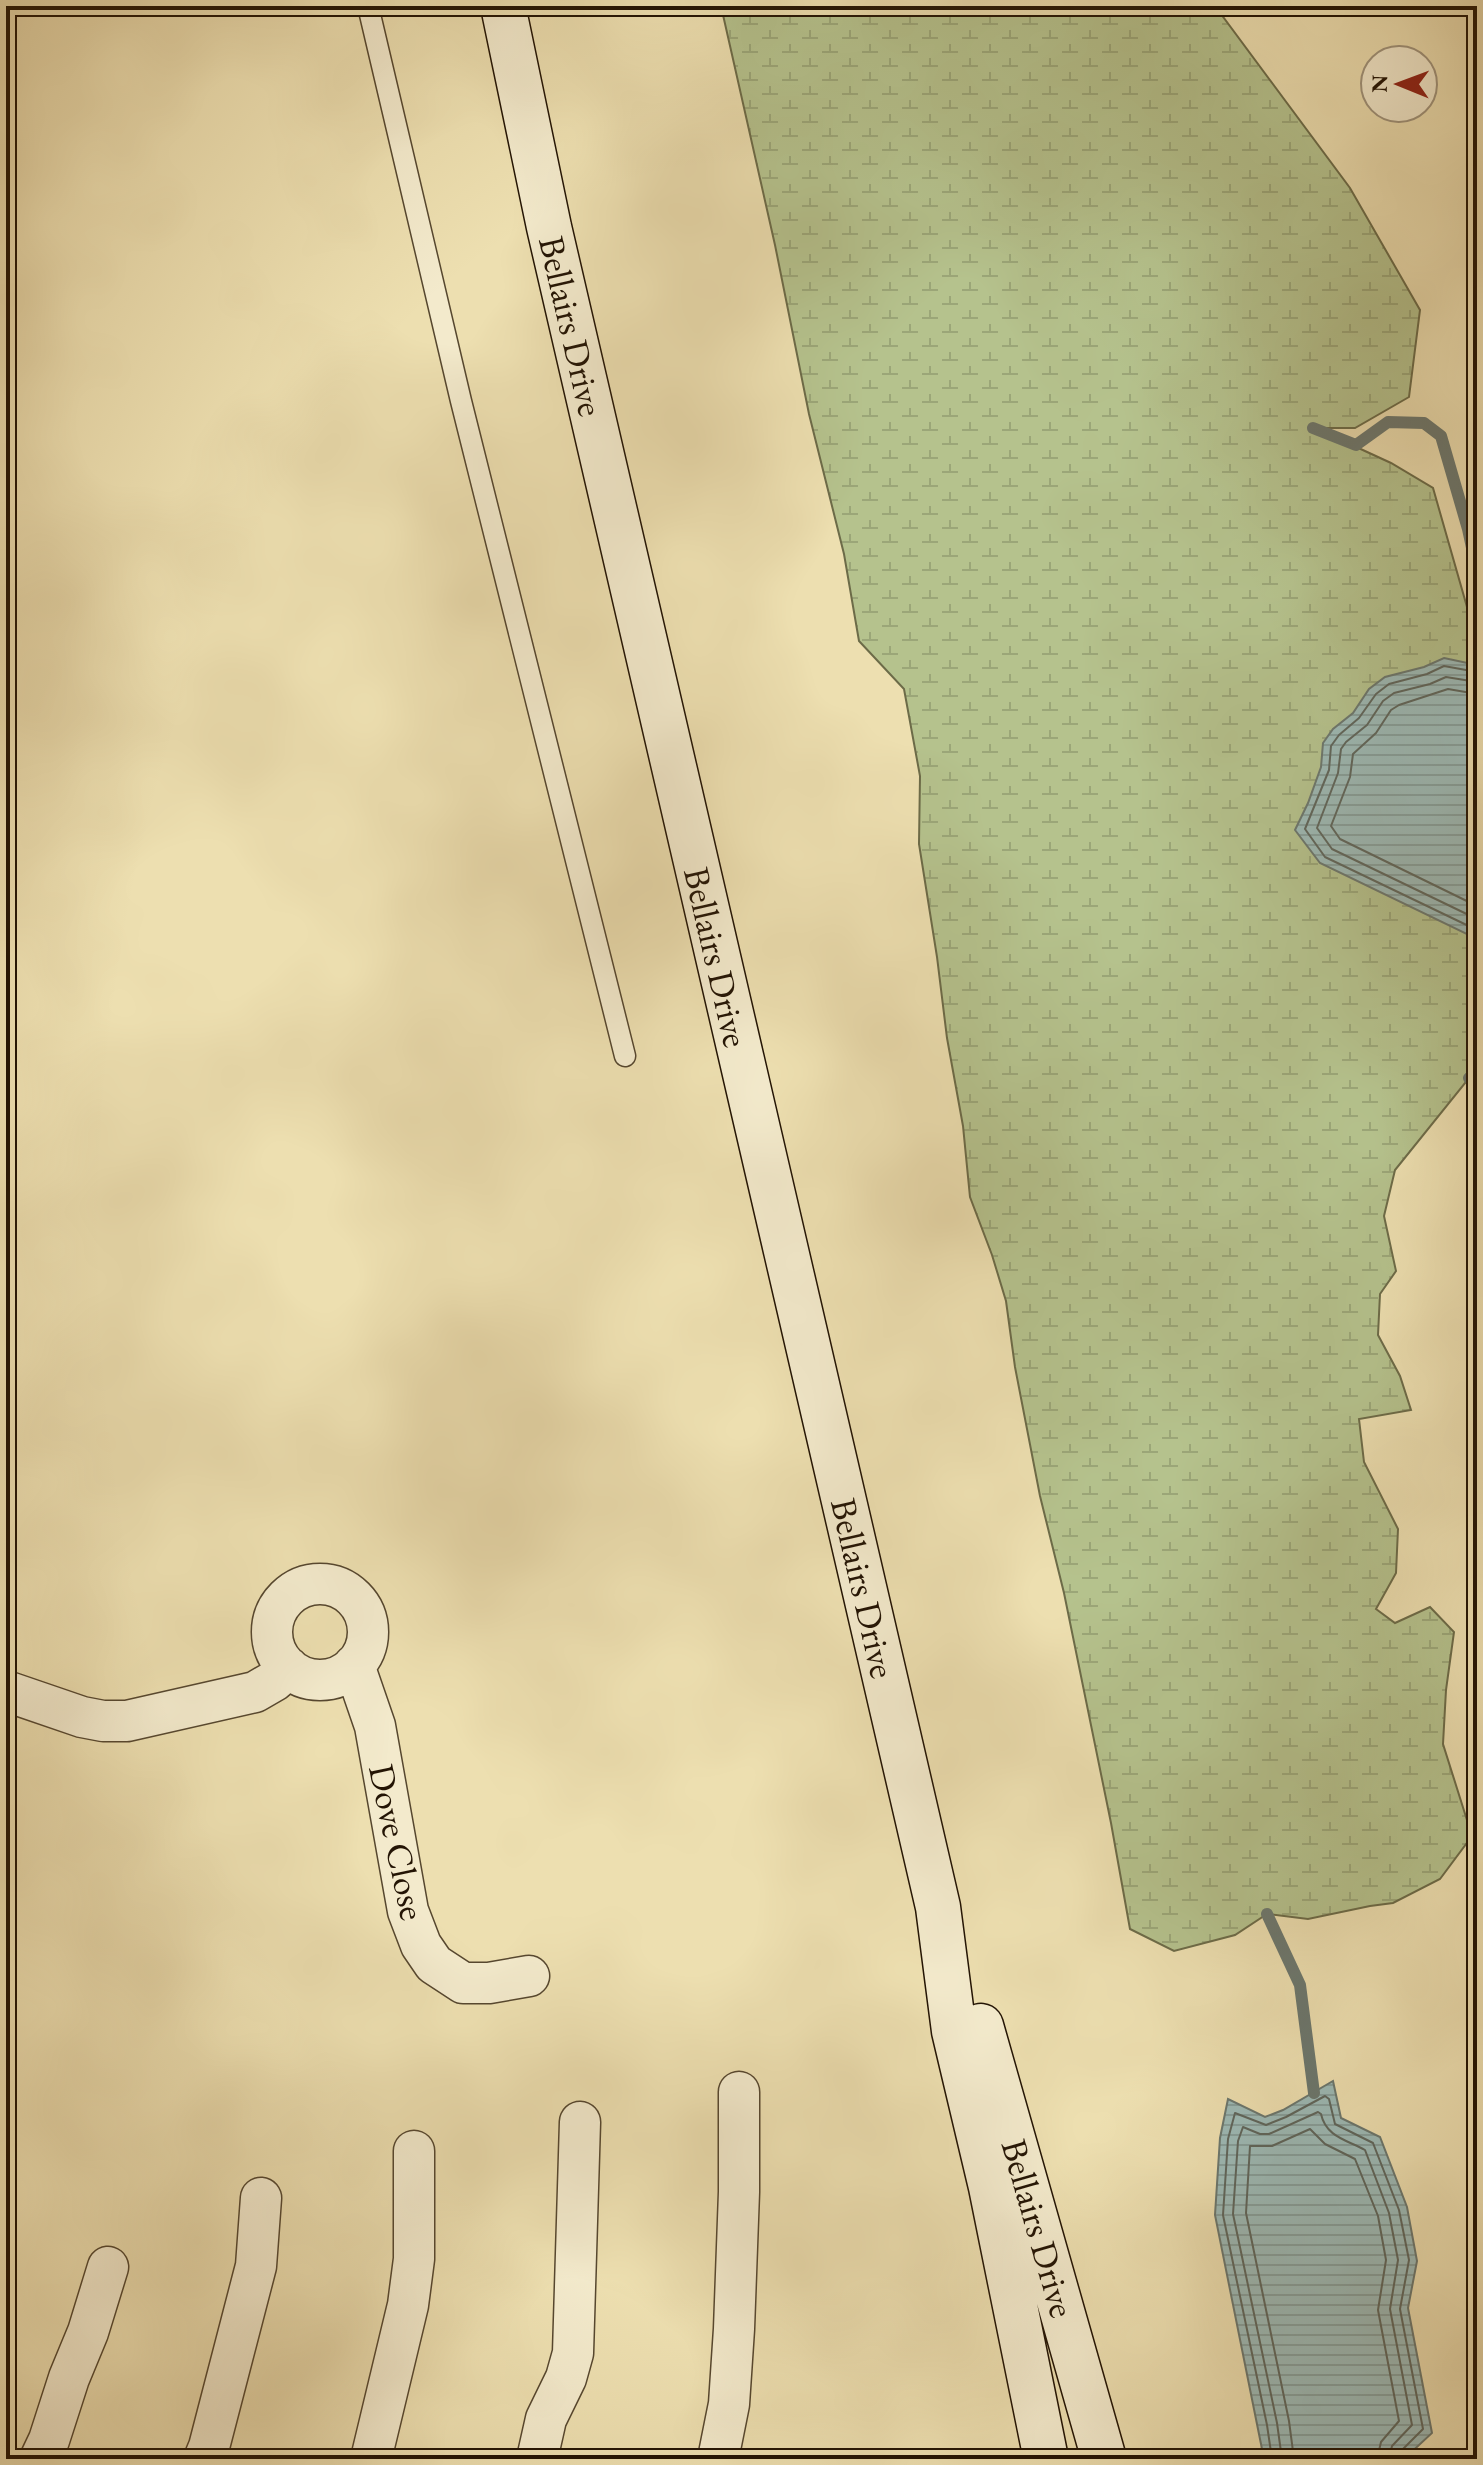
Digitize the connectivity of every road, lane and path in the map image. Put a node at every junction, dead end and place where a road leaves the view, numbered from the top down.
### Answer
1 (368, 6) edge
2 (503, 6) edge
3 (625, 1056) dead end
4 (354, 1665) junction
5 (289, 1668) junction
6 (6, 1691) edge
7 (938, 1907) junction
8 (529, 1976) dead end
9 (739, 2092) dead end
10 (580, 2122) dead end
11 (414, 2151) dead end
12 (261, 2198) dead end
13 (108, 2267) dead end
14 (1477, 2317) edge
15 (1477, 2341) edge
16 (1477, 2430) edge
17 (40, 2459) edge
18 (204, 2459) edge
19 (371, 2459) edge
20 (537, 2459) edge
21 (718, 2459) edge
22 (1046, 2459) edge
23 (1104, 2459) edge
24 (1474, 2459) edge

1 - 3 lane
2 - 7 street, Bellairs Drive
4 - 5 street
4 - 5 street
4 - 8 street, Dove Close
5 - 6 street
7 - 22 street, Bellairs Drive
7 - 23 street, Bellairs Drive
9 - 21 street
10 - 20 street
11 - 19 street
12 - 18 street
13 - 17 street
14 - 15 path
16 - 24 path

